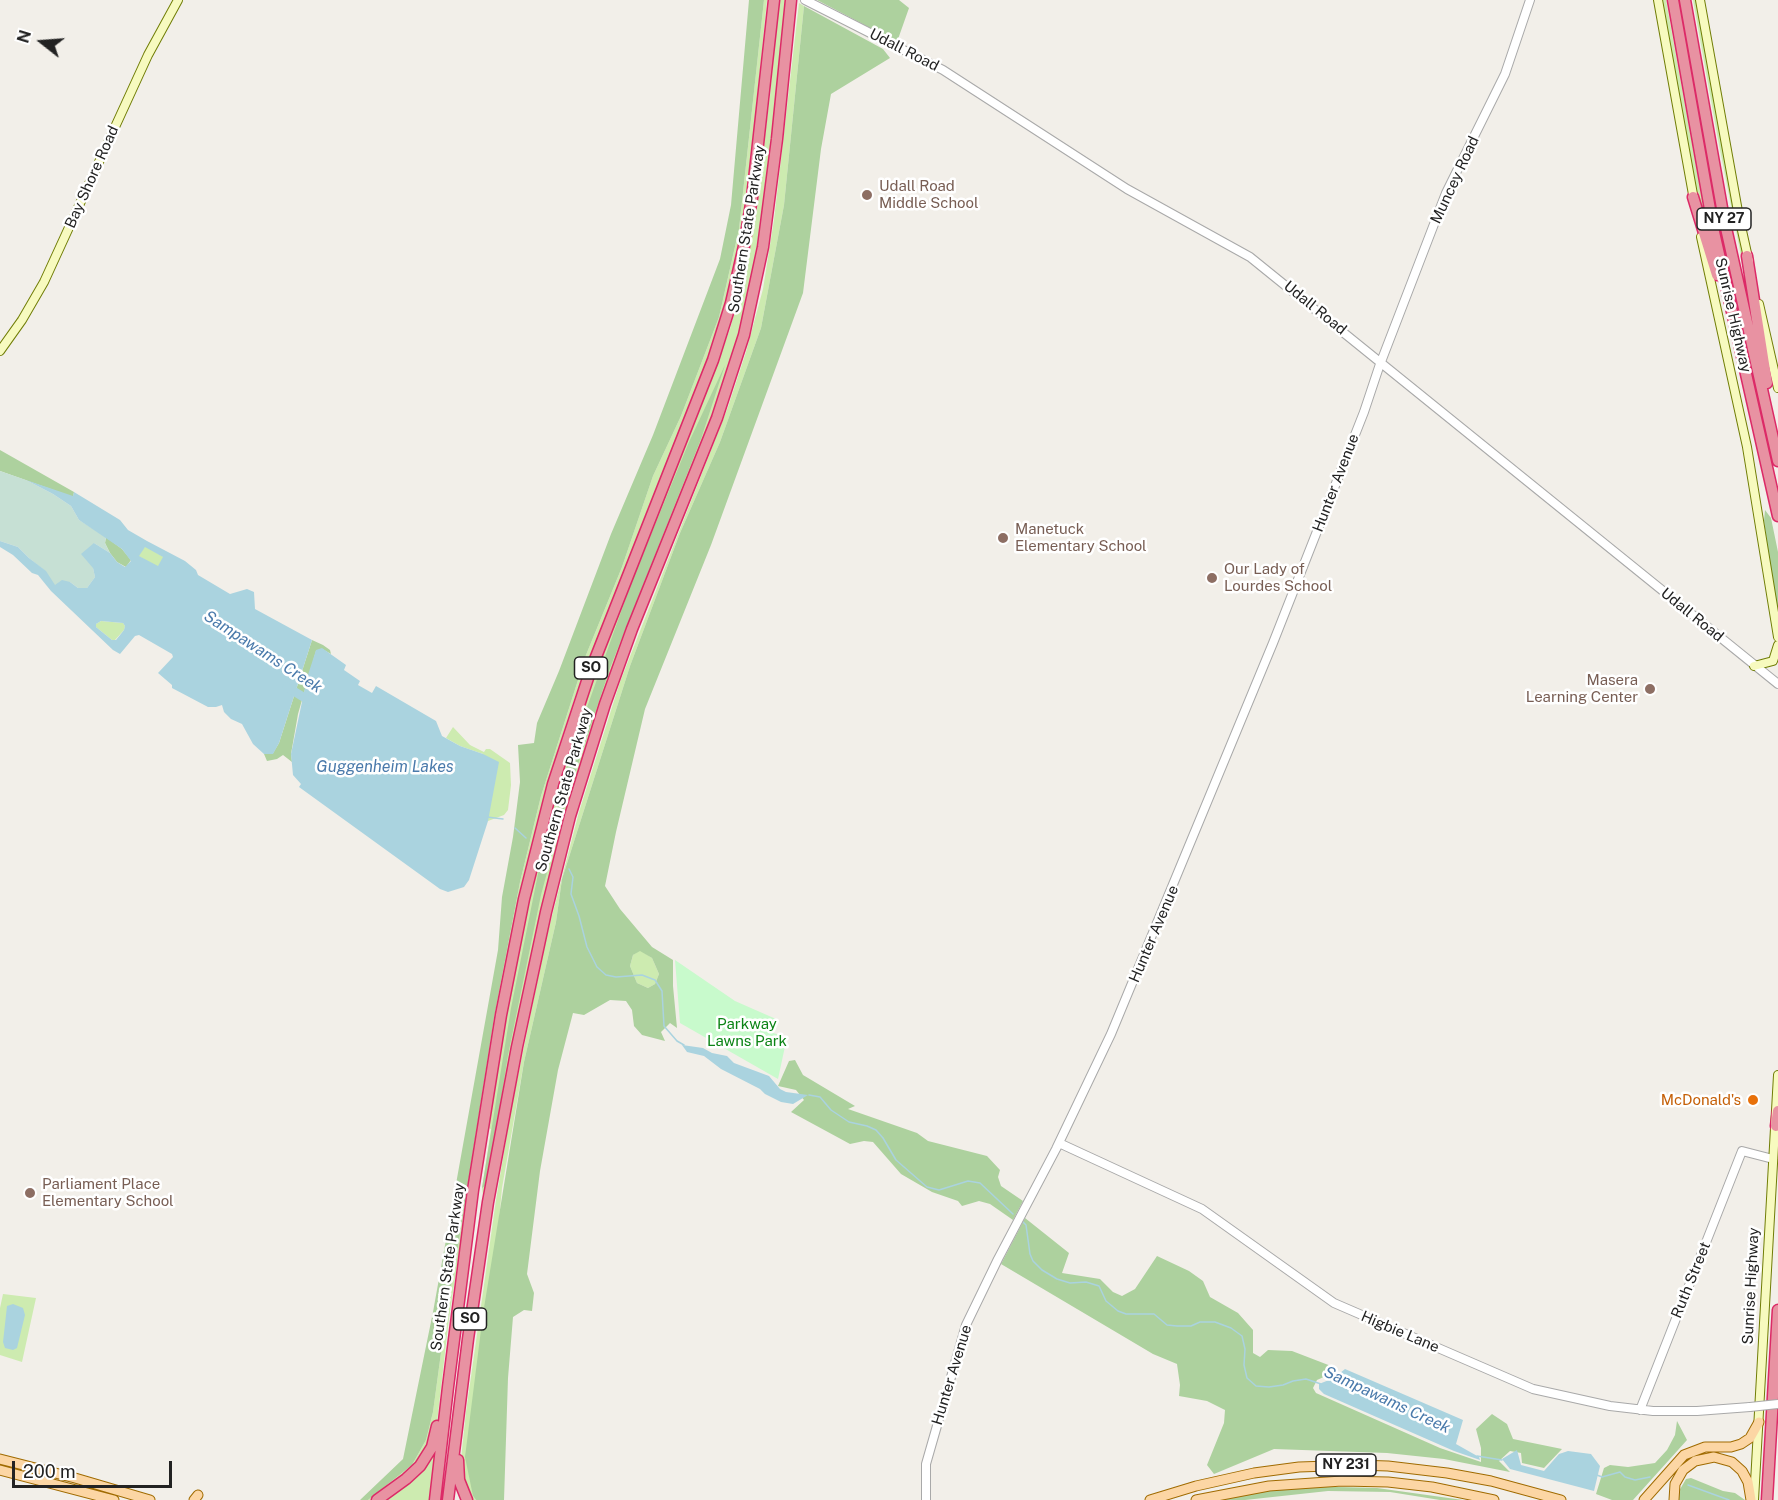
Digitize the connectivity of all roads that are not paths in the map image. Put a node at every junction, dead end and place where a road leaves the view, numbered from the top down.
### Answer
1 (178, 0) edge
2 (774, 0) edge
3 (791, 0) edge
4 (805, 0) edge
5 (1530, 0) edge
6 (1658, 0) edge
7 (1673, 0) edge
8 (1685, 0) edge
9 (1700, 0) edge
10 (1693, 197) junction
11 (1748, 256) junction
12 (1735, 326) junction
13 (0, 351) edge
14 (1381, 362) junction
15 (1778, 388) edge
16 (1773, 437) junction
17 (1778, 461) edge
18 (1778, 516) edge
19 (1778, 637) edge
20 (1778, 645) edge
21 (1754, 666) junction
22 (1778, 684) edge
23 (1778, 1075) edge
24 (1778, 1111) edge
25 (1776, 1126) junction
26 (1059, 1143) junction
27 (1773, 1159) junction
28 (1778, 1310) edge
29 (448, 1387) junction
30 (1778, 1404) edge
31 (1640, 1410) junction
32 (458, 1417) junction
33 (1759, 1422) junction
34 (0, 1459) edge
35 (0, 1470) edge
36 (114, 1500) edge
37 (150, 1500) edge
38 (377, 1500) edge
39 (435, 1500) edge
40 (448, 1500) edge
41 (467, 1500) edge
42 (926, 1500) edge
43 (1150, 1500) edge
44 (1196, 1500) edge
45 (1494, 1500) edge
46 (1561, 1500) edge
47 (1644, 1500) edge
48 (1674, 1500) edge
49 (1753, 1500) edge
50 (1767, 1500) edge

1 - 13 main road, Bay Shore Road
2 - 29 highway, Southern State Parkway / SO
3 - 32 highway, Southern State Parkway / SO
4 - 14 street, Udall Road
5 - 14 street, Muncey Road
6 - 10 main road, Sunrise Highway
7 - 12 highway, Sunrise Highway / NY 27
8 - 16 highway, Sunrise Highway / NY 27
9 - 11 main road, Sunrise Highway
10 - 12 highway
10 - 19 main road, Sunrise Highway
11 - 15 main road, Sunrise Highway
11 - 16 highway
12 - 18 highway, Sunrise Highway / NY 27
14 - 21 street, Udall Road
14 - 26 street, Hunter Avenue
16 - 17 highway, Sunrise Highway / NY 27
20 - 21 main road
21 - 22 street, Udall Road
23 - 25 main road, Sunrise Highway
24 - 25 highway
25 - 27 main road, Sunrise Highway
26 - 31 street, Higbie Lane
26 - 42 street, Hunter Avenue
27 - 31 street, Ruth Street
27 - 33 main road, Sunrise Highway
28 - 50 highway, Sunrise Highway
29 - 38 highway
29 - 39 highway, Southern State Parkway / SO
30 - 31 street, Higbie Lane, bridge
32 - 40 highway, Southern State Parkway / SO
32 - 41 highway
33 - 47 main road
33 - 49 main road, Sunrise Highway
34 - 37 main road
35 - 36 main road
43 - 46 main road, NY 231
44 - 45 main road, NY 231
48 - 49 main road

